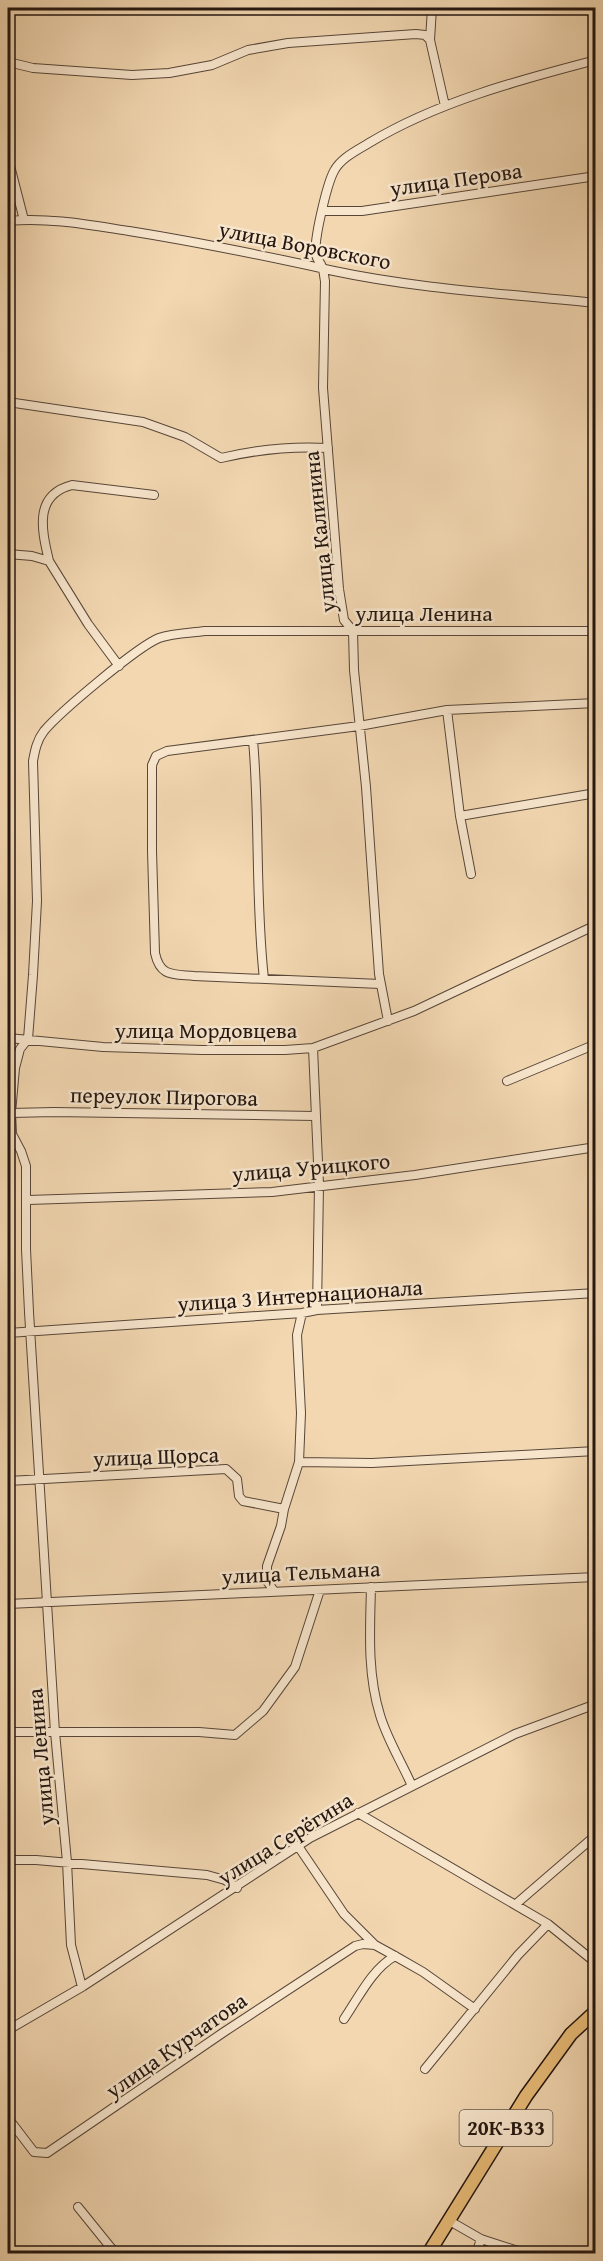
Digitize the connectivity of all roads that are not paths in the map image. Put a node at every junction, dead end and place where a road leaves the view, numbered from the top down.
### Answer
1 (432, 8) edge
2 (430, 40) junction
3 (596, 60) edge
4 (10, 65) edge
5 (445, 106) junction
6 (8, 158) edge
7 (596, 176) edge
8 (322, 211) junction
9 (24, 220) junction
10 (8, 221) edge
11 (323, 268) junction
12 (596, 303) edge
13 (8, 402) edge
14 (328, 448) junction
15 (154, 495) dead end
16 (9, 555) edge
17 (49, 561) junction
18 (353, 631) junction
19 (596, 631) edge
20 (119, 666) junction
21 (596, 704) edge
22 (447, 711) junction
23 (359, 726) junction
24 (253, 740) junction
25 (596, 793) edge
26 (460, 816) junction
27 (471, 874) dead end
28 (596, 925) edge
29 (264, 979) junction
30 (381, 984) junction
31 (387, 1021) junction
32 (8, 1038) edge
33 (28, 1039) junction
34 (596, 1044) edge
35 (313, 1047) junction
36 (507, 1081) dead end
37 (11, 1113) junction
38 (315, 1116) junction
39 (596, 1147) edge
40 (319, 1185) junction
41 (27, 1200) junction
42 (596, 1293) edge
43 (316, 1310) junction
44 (302, 1313) junction
45 (31, 1332) junction
46 (8, 1333) edge
47 (596, 1451) edge
48 (299, 1462) junction
49 (39, 1479) junction
50 (8, 1481) edge
51 (284, 1509) junction
52 (596, 1577) edge
53 (371, 1587) junction
54 (320, 1590) junction
55 (274, 1591) junction
56 (46, 1602) junction
57 (8, 1604) edge
58 (596, 1704) edge
59 (8, 1732) edge
60 (55, 1732) junction
61 (412, 1786) junction
62 (358, 1813) junction
63 (596, 1835) edge
64 (298, 1846) junction
65 (8, 1860) edge
66 (67, 1862) junction
67 (237, 1888) junction
68 (516, 1904) junction
69 (548, 1924) junction
70 (375, 1945) junction
71 (395, 1956) junction
72 (596, 1963) edge
73 (82, 1987) junction
74 (475, 2009) junction
75 (596, 2011) edge
76 (344, 2019) dead end
77 (8, 2030) edge
78 (425, 2069) dead end
79 (8, 2118) edge
80 (78, 2206) dead end
81 (448, 2220) junction
82 (481, 2239) junction
83 (116, 2253) edge
84 (428, 2253) edge
85 (477, 2253) edge
86 (527, 2253) edge

1 - 2 street
2 - 4 street
2 - 5 street
3 - 5 street, улица Калинина
5 - 8 street, улица Калинина
6 - 9 street
7 - 8 street, улица Перова
8 - 11 street, улица Калинина
9 - 10 street, улица Воровского
9 - 11 street, улица Воровского
11 - 12 street, улица Воровского
11 - 14 street, улица Калинина
13 - 14 street
14 - 18 street, улица Калинина
15 - 17 street
16 - 17 street
17 - 20 street
18 - 19 street, улица Ленина
18 - 20 street, улица Ленина
18 - 23 street, улица Калинина
20 - 33 street, улица Ленина
21 - 22 street
22 - 23 street
22 - 26 street
23 - 24 street
23 - 30 street, улица Калинина
24 - 29 street
24 - 29 street
25 - 26 street
26 - 27 street
28 - 31 street, улица Мордовцева
29 - 30 street
30 - 31 street, улица Калинина
31 - 35 street, улица Мордовцева
32 - 33 street, улица Мордовцева
33 - 35 street, улица Мордовцева
33 - 37 street, улица Ленина
34 - 36 street
35 - 38 street
37 - 38 street, переулок Пирогова
37 - 41 street, улица Ленина
38 - 40 street
39 - 40 street, улица Урицкого
40 - 41 street, улица Урицкого
40 - 43 street
41 - 45 street, улица Ленина
42 - 43 street, улица 3 Интернационала
43 - 44 street, улица 3 Интернационала
44 - 45 street, улица 3 Интернационала
44 - 48 street
45 - 46 street, улица 3 Интернационала
45 - 49 street, улица Ленина
47 - 48 street
48 - 51 street
49 - 50 street, улица Щорса
49 - 51 street, улица Щорса
49 - 56 street, улица Ленина
51 - 55 street
52 - 53 street, улица Тельмана
53 - 54 street, улица Тельмана
53 - 61 street
54 - 55 street, улица Тельмана
54 - 60 street
55 - 56 street, улица Тельмана
56 - 57 street, улица Тельмана
56 - 60 street, улица Ленина
58 - 61 street, улица Серёгина
59 - 60 street
60 - 66 street, улица Ленина
61 - 62 street, улица Серёгина
62 - 64 street, улица Серёгина
62 - 68 street
63 - 68 street
64 - 67 street, улица Серёгина
64 - 70 street
65 - 66 street
66 - 67 street
66 - 73 street, улица Ленина
67 - 73 street, улица Серёгина
68 - 69 street
69 - 72 street
69 - 74 street
70 - 71 street
70 - 79 street, улица Курчатова
71 - 74 street
71 - 76 street
73 - 77 street, улица Серёгина
74 - 78 street
75 - 81 main road, 20К-В33
80 - 83 street
81 - 82 street
81 - 84 main road, 20К-В33
82 - 85 street
82 - 86 street

